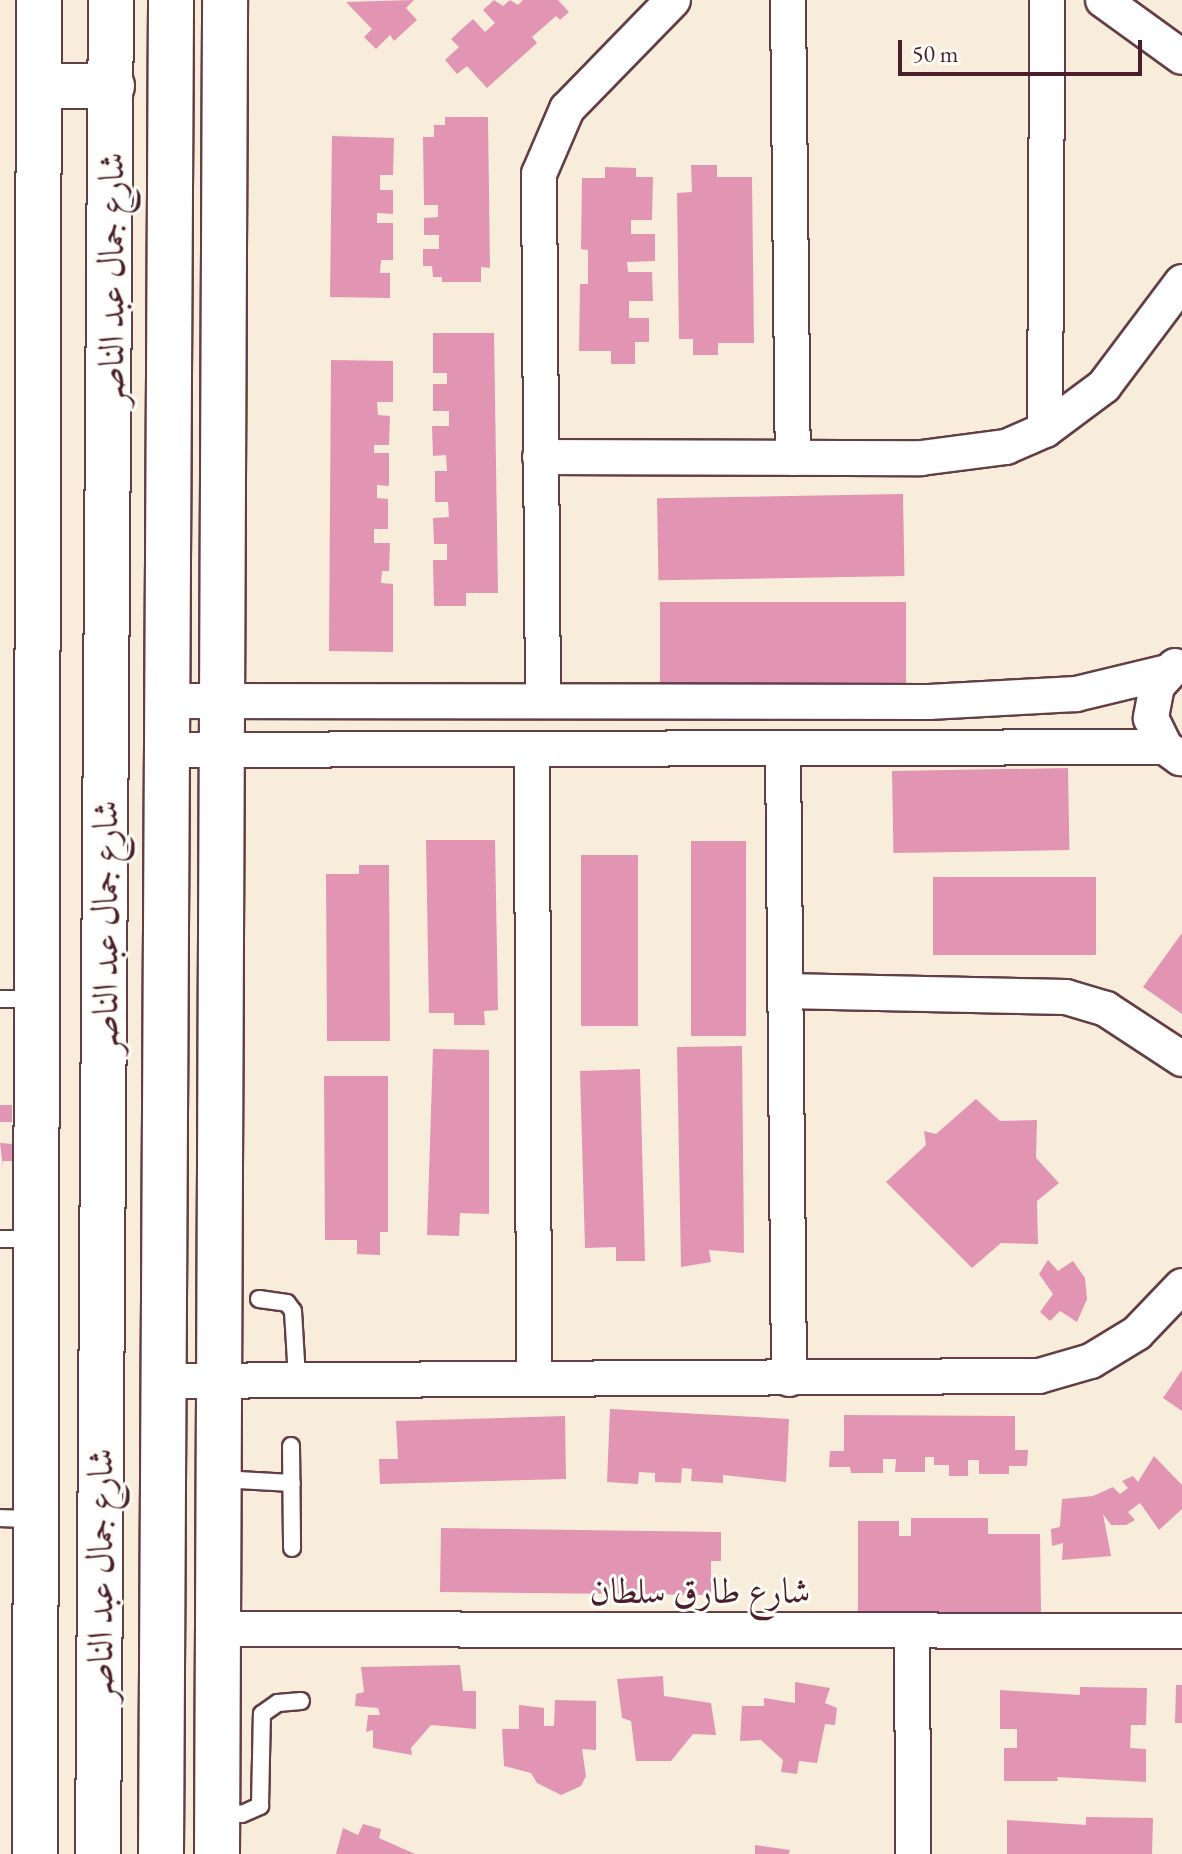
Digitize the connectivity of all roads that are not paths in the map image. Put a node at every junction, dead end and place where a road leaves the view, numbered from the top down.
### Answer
1 (39, 0) edge
2 (111, 0) edge
3 (171, 0) edge
4 (225, 0) edge
5 (673, 0) edge
6 (788, 0) edge
7 (1047, 0) edge
8 (1103, 0) edge
9 (1182, 57) edge
10 (39, 86) junction
11 (112, 86) junction
12 (1182, 282) edge
13 (1045, 430) junction
14 (540, 457) junction
15 (793, 458) junction
16 (1174, 667) edge
17 (543, 700) junction
18 (164, 701) junction
19 (222, 701) junction
20 (783, 749) junction
21 (163, 750) junction
22 (221, 750) junction
23 (532, 750) junction
24 (1174, 753) edge
25 (785, 991) junction
26 (18, 999) edge
27 (1182, 1059) edge
28 (17, 1239) edge
29 (1182, 1286) edge
30 (259, 1299) dead end
31 (297, 1378) junction
32 (534, 1379) junction
33 (789, 1379) junction
34 (219, 1380) junction
35 (162, 1381) junction
36 (291, 1446) dead end
37 (219, 1479) junction
38 (292, 1483) junction
39 (16, 1518) edge
40 (292, 1548) dead end
41 (218, 1629) junction
42 (1182, 1631) edge
43 (912, 1632) junction
44 (301, 1701) dead end
45 (217, 1834) edge
46 (161, 1835) edge
47 (35, 1854) edge
48 (98, 1854) edge
49 (913, 1854) edge

1 - 10 main road
2 - 11 main road, شارع جمال عبد الناصر
3 - 18 main road, شارع جمال عبد الناصر
4 - 19 main road
5 - 14 street
6 - 15 street
7 - 13 street
8 - 9 street
10 - 11 main road
10 - 26 main road
11 - 48 main road, شارع جمال عبد الناصر
12 - 13 street
13 - 15 street
14 - 15 street
14 - 17 street
16 - 17 street
16 - 24 street
17 - 19 street
18 - 19 street
18 - 21 main road, شارع جمال عبد الناصر
19 - 22 main road
20 - 23 street
20 - 24 street
20 - 25 street
21 - 22 street
21 - 35 main road, شارع جمال عبد الناصر
22 - 23 street
22 - 34 main road
23 - 32 street
25 - 27 street
25 - 33 street
26 - 28 main road
28 - 39 main road
29 - 33 street
30 - 31 lane
31 - 32 street
31 - 34 street
32 - 33 street
34 - 35 street
34 - 37 main road
35 - 46 main road, شارع جمال عبد الناصر
36 - 38 lane
37 - 38 lane
37 - 41 main road
38 - 40 lane
39 - 47 main road
41 - 43 street, شارع طارق سلطان
41 - 45 main road
42 - 43 street, شارع طارق سلطان
43 - 49 street
44 - 45 lane
45 - 46 main road

